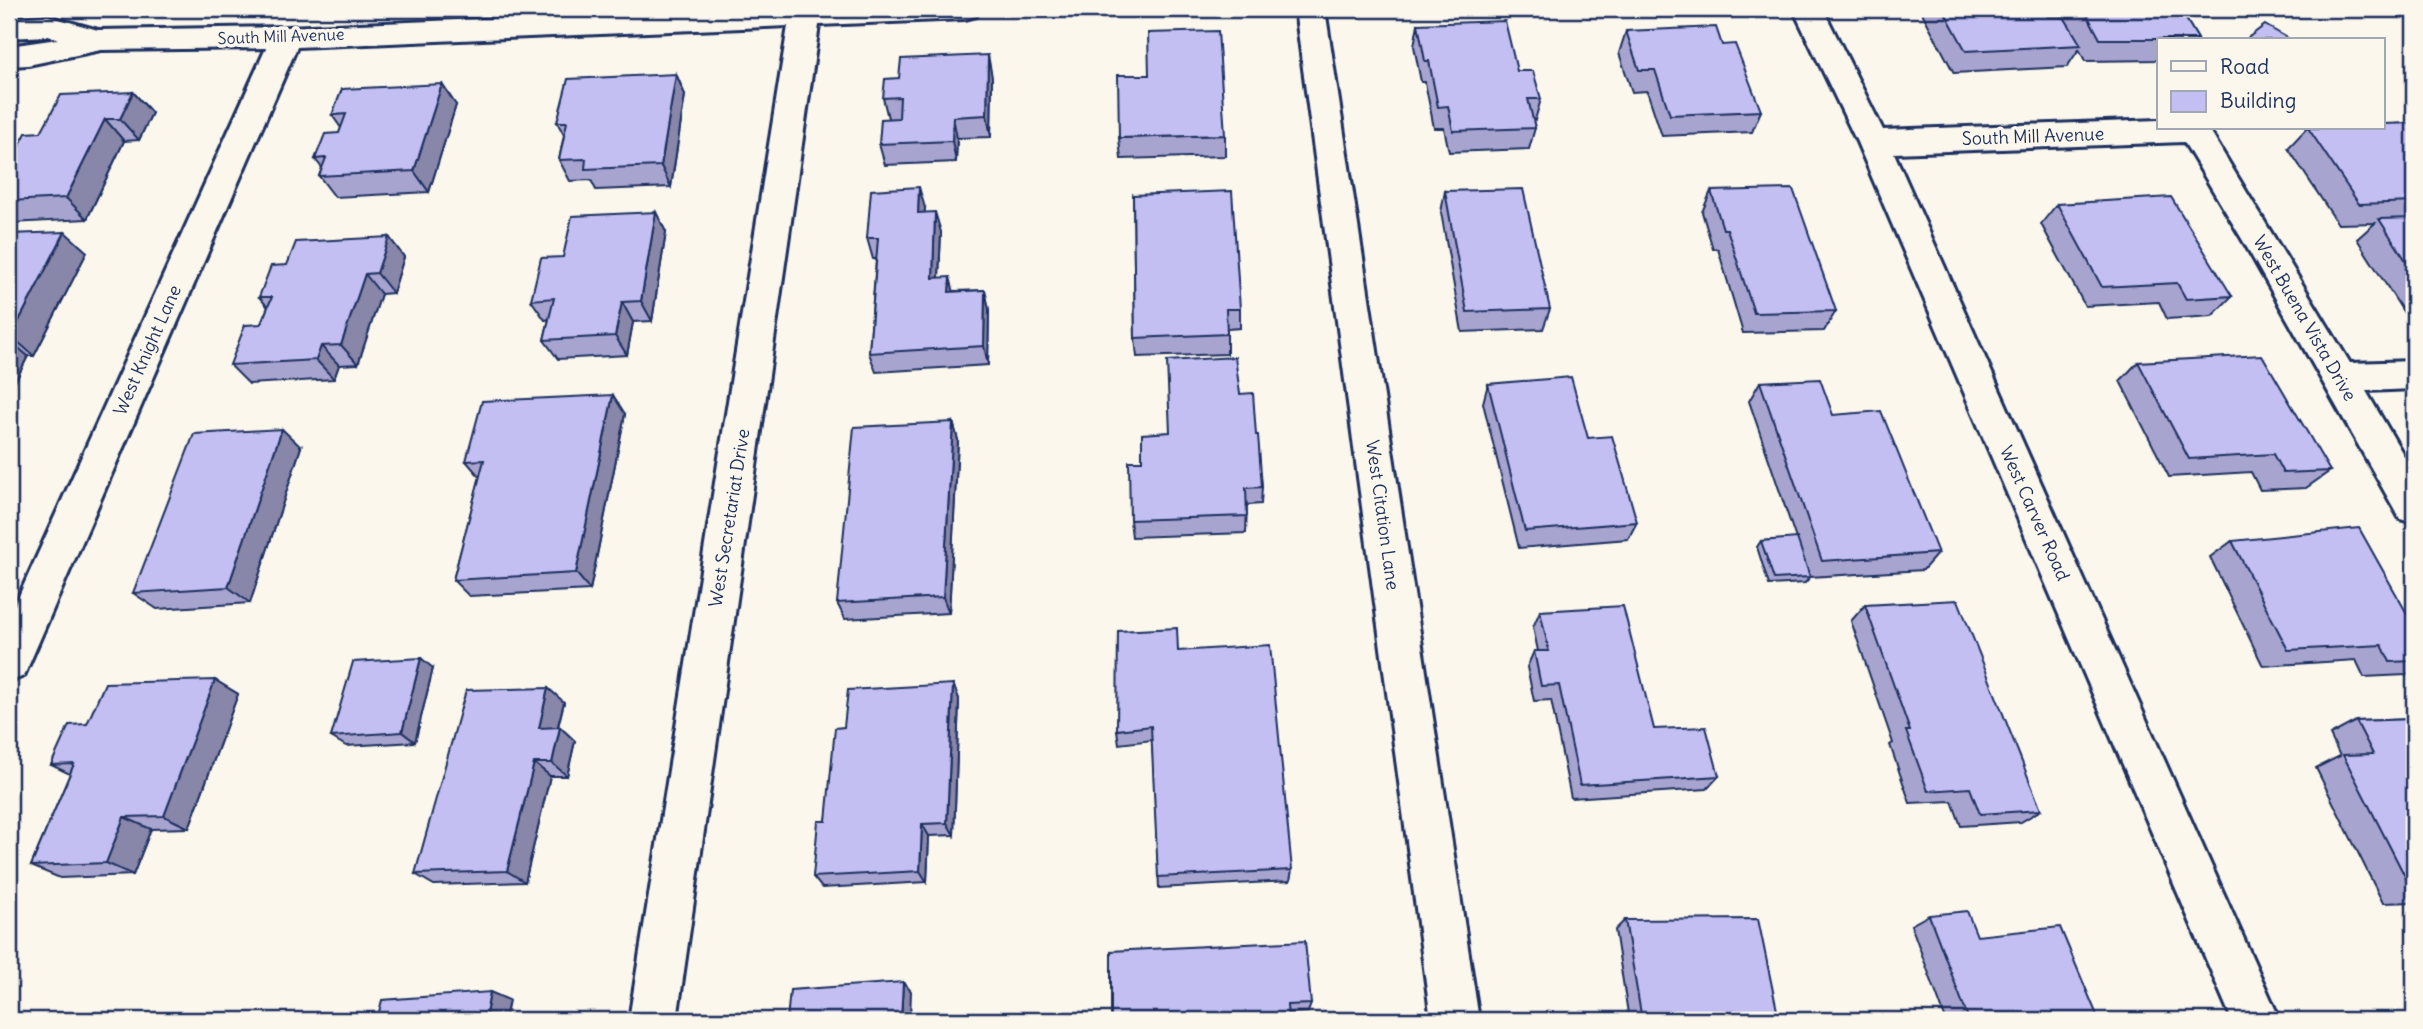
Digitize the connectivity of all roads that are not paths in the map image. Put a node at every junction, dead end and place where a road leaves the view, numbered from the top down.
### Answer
1 (965, 9) edge
2 (1310, 9) edge
3 (1808, 9) edge
4 (804, 15) junction
5 (563, 16) edge
6 (9, 27) edge
7 (286, 37) junction
8 (101, 40) junction
9 (9, 56) edge
10 (2193, 130) joint
11 (1873, 142) junction
12 (2414, 375) edge
13 (2340, 378) junction
14 (2414, 507) edge
15 (9, 663) edge
16 (653, 1020) edge
17 (1455, 1020) edge
18 (2256, 1020) edge

1 - 4 street, South Mill Avenue
2 - 17 street, West Citation Lane
3 - 11 street, West Carver Road
4 - 5 street, South Mill Avenue
4 - 16 street, West Secretariat Drive
5 - 7 street, South Mill Avenue
6 - 8 street, South Mill Avenue
7 - 8 street, South Mill Avenue
7 - 15 street, West Knight Lane
8 - 9 street, South Mill Avenue
10 - 11 street, South Mill Avenue
10 - 13 street, West Buena Vista Drive
11 - 18 street, West Carver Road
12 - 13 street
13 - 14 street, West Buena Vista Drive

